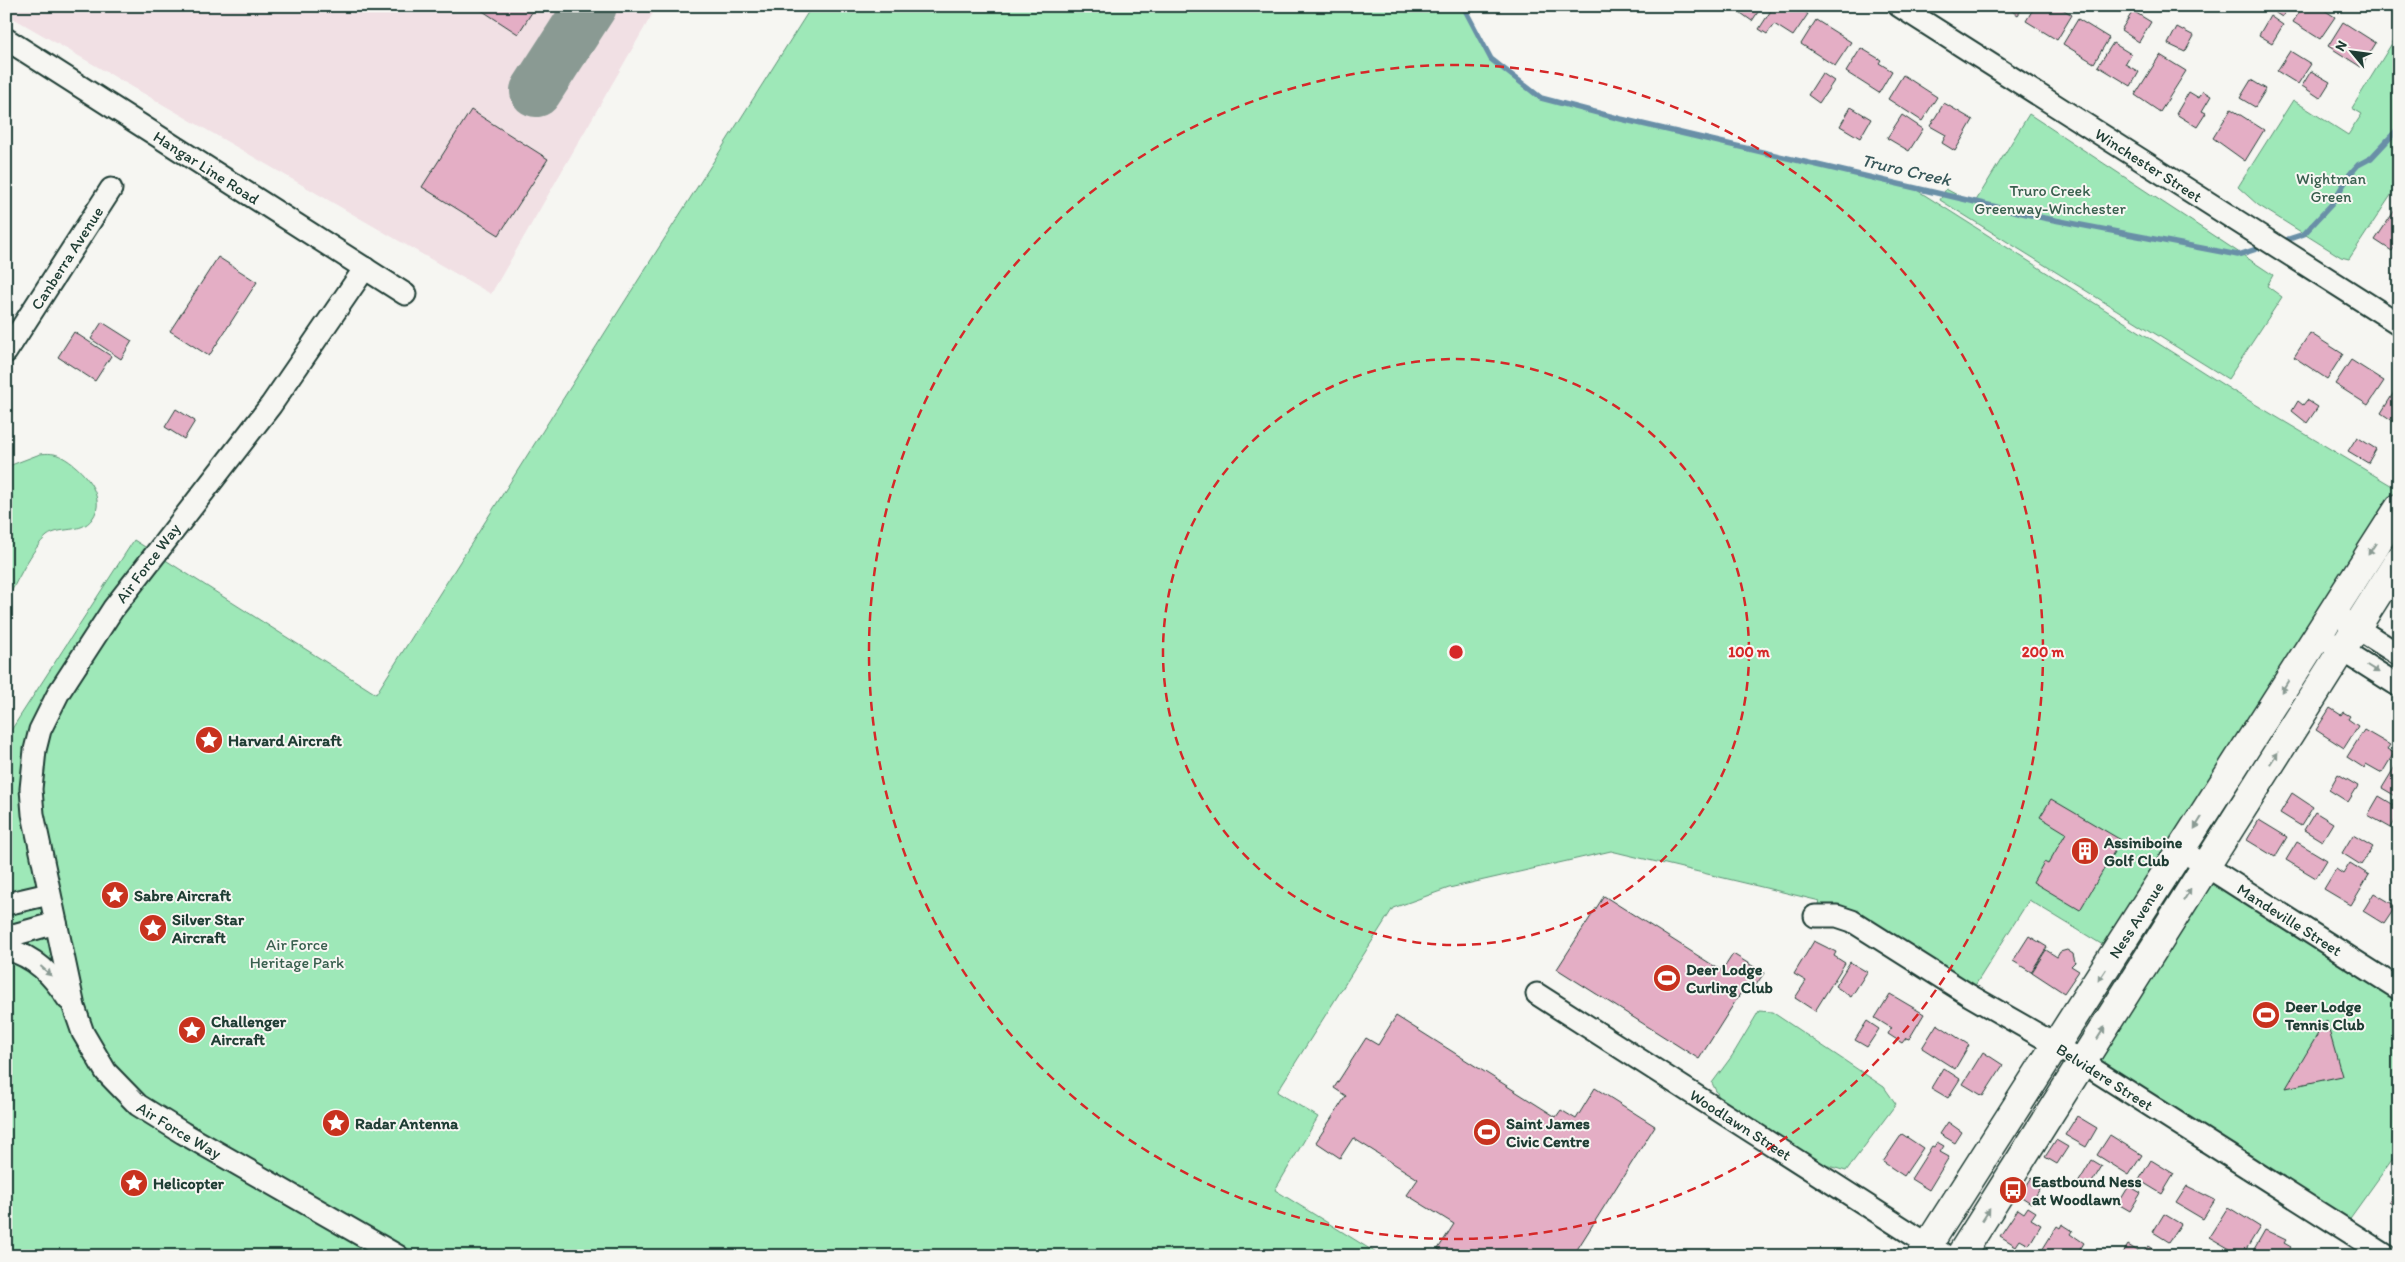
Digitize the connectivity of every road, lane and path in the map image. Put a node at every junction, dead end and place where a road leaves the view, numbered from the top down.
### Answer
1 (1899, 6) edge
2 (6, 39) edge
3 (111, 189) dead end
4 (365, 268) junction
5 (405, 294) dead end
6 (2399, 324) edge
7 (6, 352) edge
8 (2399, 508) edge
9 (2399, 560) edge
10 (2324, 623) junction
11 (2349, 639) junction
12 (2399, 655) edge
13 (2399, 686) edge
14 (2181, 850) junction
15 (2206, 866) junction
16 (49, 894) junction
17 (6, 904) edge
18 (1815, 916) dead end
19 (56, 923) junction
20 (6, 937) edge
21 (6, 949) edge
22 (2399, 989) edge
23 (1537, 994) dead end
24 (74, 1006) junction
25 (2056, 1046) junction
26 (2082, 1062) junction
27 (1932, 1252) edge
28 (398, 1256) edge
29 (1960, 1256) edge
30 (2387, 1256) edge

1 - 6 street, Winchester Street
2 - 4 street, Hangar Line Road
3 - 7 street, Canberra Avenue
4 - 5 street, Hangar Line Road
4 - 16 street, Air Force Way
8 -> 10 main road, Ness Avenue
9 - 11 main road, Ness Avenue
10 - 11 street
10 -> 14 main road, Ness Avenue
11 - 12 street
11 -> 13 street
15 -> 11 main road, Ness Avenue
14 - 15 street, Mandeville Street
14 -> 25 main road, Ness Avenue
15 - 22 street, Mandeville Street
26 -> 15 main road, Ness Avenue
16 - 17 street
16 - 19 street, Air Force Way
18 - 25 street, Belvidere Street
19 - 20 street
19 - 24 street, Air Force Way
21 -> 24 street
23 - 27 street, Woodlawn Street
24 - 28 street, Air Force Way
25 - 26 street, Belvidere Street
25 - 27 main road, Ness Avenue
29 -> 26 main road, Ness Avenue
26 - 30 street, Belvidere Street

